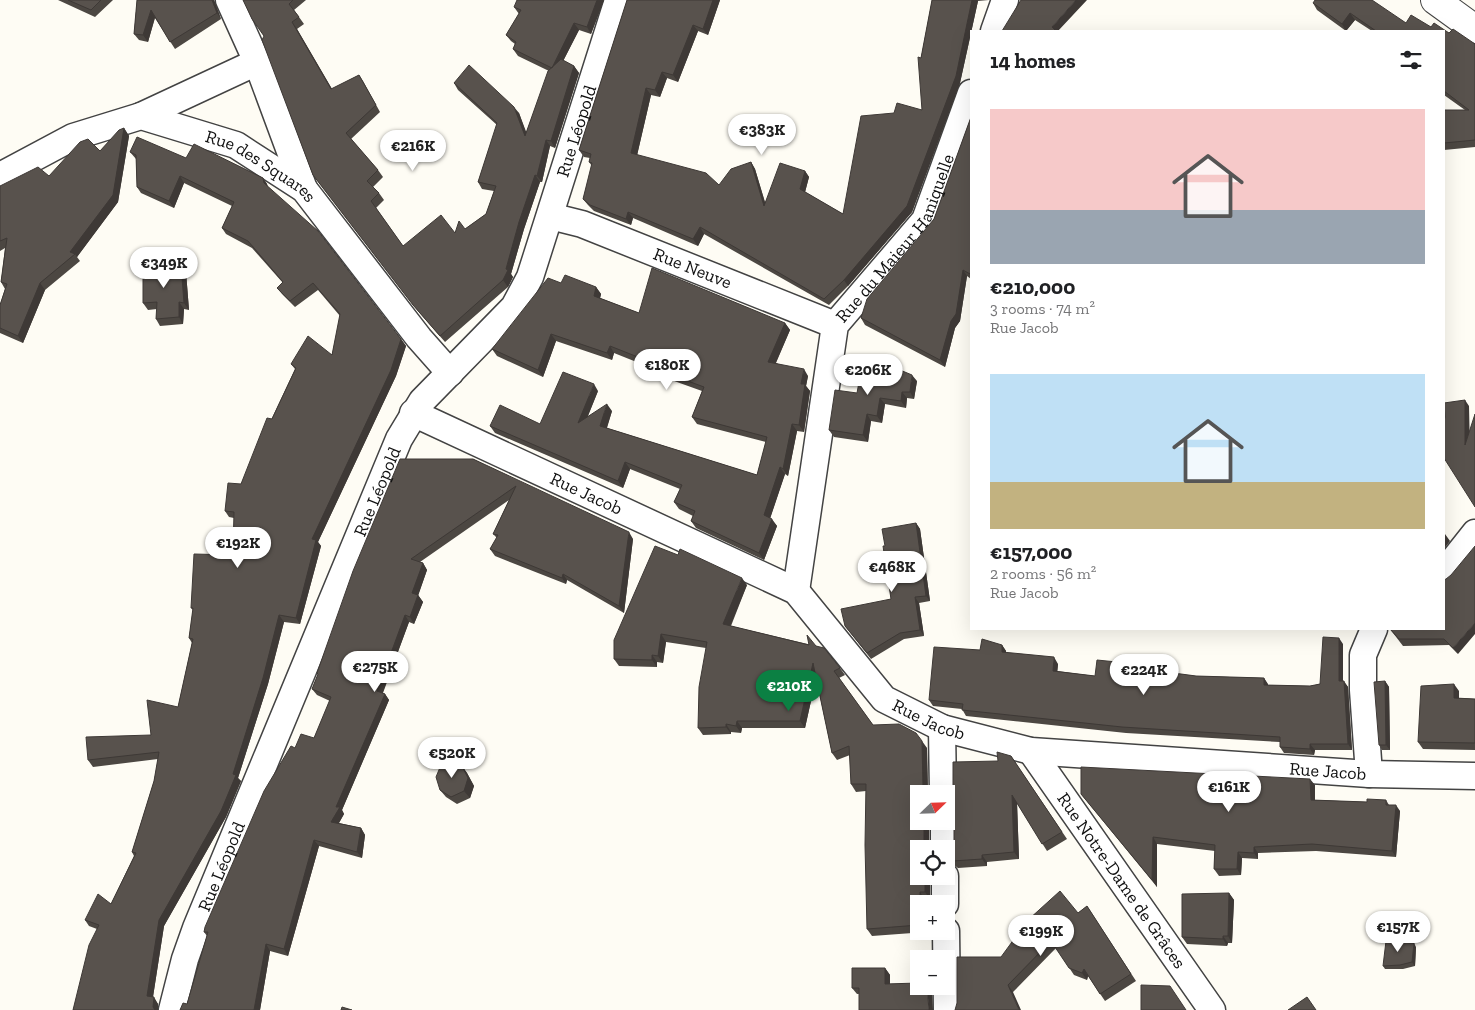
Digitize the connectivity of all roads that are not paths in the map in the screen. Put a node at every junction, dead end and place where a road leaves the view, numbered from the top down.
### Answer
1 (229, 0) edge
2 (618, 0) edge
3 (1005, 0) edge
4 (1435, 0) edge
5 (1475, 28) edge
6 (994, 30) edge
7 (257, 62) junction
8 (970, 96) edge
9 (141, 116) junction
10 (0, 176) edge
11 (304, 189) junction
12 (550, 216) junction
13 (834, 324) junction
14 (450, 373) junction
15 (413, 413) junction
16 (1475, 533) edge
17 (1445, 571) edge
18 (796, 591) junction
19 (1374, 630) edge
20 (942, 728) junction
21 (1031, 751) junction
22 (1369, 774) junction
23 (1475, 776) edge
24 (943, 785) edge
25 (946, 940) edge
26 (172, 1010) edge
27 (947, 1010) edge
28 (1212, 1010) edge

1 - 7 street
2 - 12 street, Rue Léopold
3 - 6 street
4 - 5 street
7 - 9 street
7 - 11 street
8 - 13 street, Rue du Maieur Haniquelle
9 - 10 street
9 - 11 street, Rue des Squares
11 - 14 street, Rue des Squares
12 - 13 street, Rue Neuve
12 - 14 street, Rue Léopold
13 - 18 street, Rue du Maieur Haniquelle
14 - 15 street, Rue Léopold
15 - 18 street, Rue Jacob
15 - 26 street, Rue Léopold
16 - 17 street
18 - 20 street, Rue Jacob
19 - 22 street
20 - 21 street, Rue Jacob
20 - 24 street
21 - 22 street, Rue Jacob
21 - 28 street, Rue Notre-Dame de Grâces
22 - 23 street, Rue Jacob
25 - 27 street

